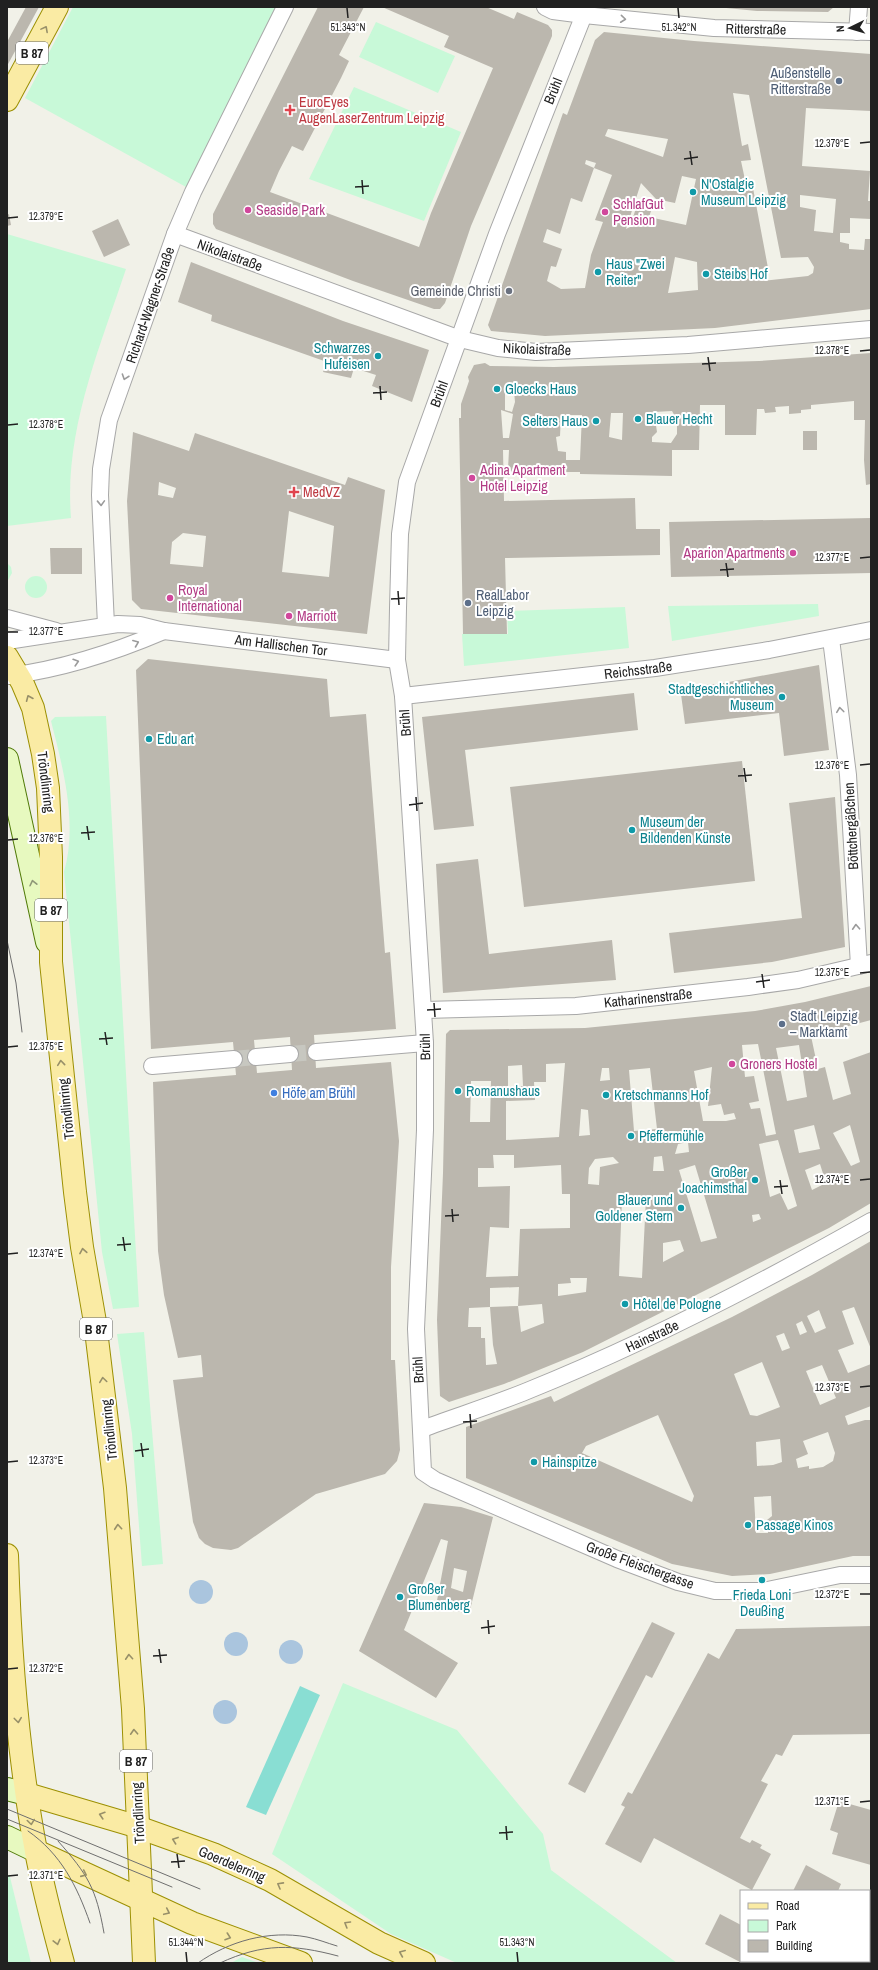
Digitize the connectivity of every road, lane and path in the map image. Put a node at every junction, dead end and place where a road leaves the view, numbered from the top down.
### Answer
1 (57, 7) edge
2 (285, 7) edge
3 (545, 7) edge
4 (860, 7) edge
5 (585, 11) edge
6 (864, 32) edge
7 (7, 100) edge
8 (175, 234) junction
9 (871, 329) edge
10 (460, 339) junction
11 (7, 618) edge
12 (106, 626) junction
13 (871, 630) edge
14 (164, 631) junction
15 (62, 633) junction
16 (831, 639) junction
17 (7, 641) edge
18 (397, 660) junction
19 (10, 669) edge
20 (403, 696) junction
21 (7, 759) edge
22 (51, 962) junction
23 (865, 965) edge
24 (424, 1010) junction
25 (426, 1043) junction
26 (316, 1052) tunnel mouth
27 (290, 1054) tunnel mouth
28 (256, 1057) tunnel mouth
29 (234, 1059) tunnel mouth
30 (152, 1066) dead end
31 (871, 1220) edge
32 (422, 1429) junction
33 (423, 1472) joint
34 (7, 1555) edge
35 (871, 1575) edge
36 (17, 1792) edge
37 (139, 1827) junction
38 (7, 1837) edge
39 (36, 1851) junction
40 (142, 1900) junction
41 (63, 1963) edge
42 (144, 1963) edge
43 (301, 1963) edge
44 (424, 1963) edge

7 -> 1 main road, B 87
2 - 8 street, Richard-Wagner-Straße
3 - 5 street, Ritterstraße
4 - 6 street, Ritterstraße
5 -> 6 street, Ritterstraße
5 - 10 street, Brühl
8 - 10 street, Nikolaistraße
8 -> 12 street, Richard-Wagner-Straße
9 - 10 street, Nikolaistraße
10 - 18 street, Brühl
11 - 15 street, Am Hallischen Tor
12 - 14 street, Am Hallischen Tor
12 - 15 street, Am Hallischen Tor
13 - 16 street, Reichsstraße
14 - 18 street, Am Hallischen Tor
19 -> 14 street, Am Hallischen Tor
15 - 17 street, Am Hallischen Tor
16 - 20 street, Reichsstraße
23 -> 16 street, Böttchergäßchen
18 - 20 street, Brühl
22 -> 19 main road, Tröndlinring / B 87
20 - 24 street, Brühl
22 -> 21 main road, Tröndlinring
37 -> 22 main road, Tröndlinring / B 87
23 - 24 street, Katharinenstraße
24 - 25 street, Brühl
25 - 26 street
25 - 32 street, Brühl
27 - 28 street
29 - 30 street
31 - 32 street, Hainstraße
32 - 33 street, Brühl
33 - 35 street, Große Fleischergasse
34 -> 36 main road
37 -> 36 main road, Goerdelerring
36 -> 39 main road
37 - 40 main road, Tröndlinring / B 87
44 -> 37 main road, Goerdelerring
38 - 39 main road
39 -> 40 main road
39 -> 41 main road
40 - 42 main road, B 87
40 -> 43 main road

